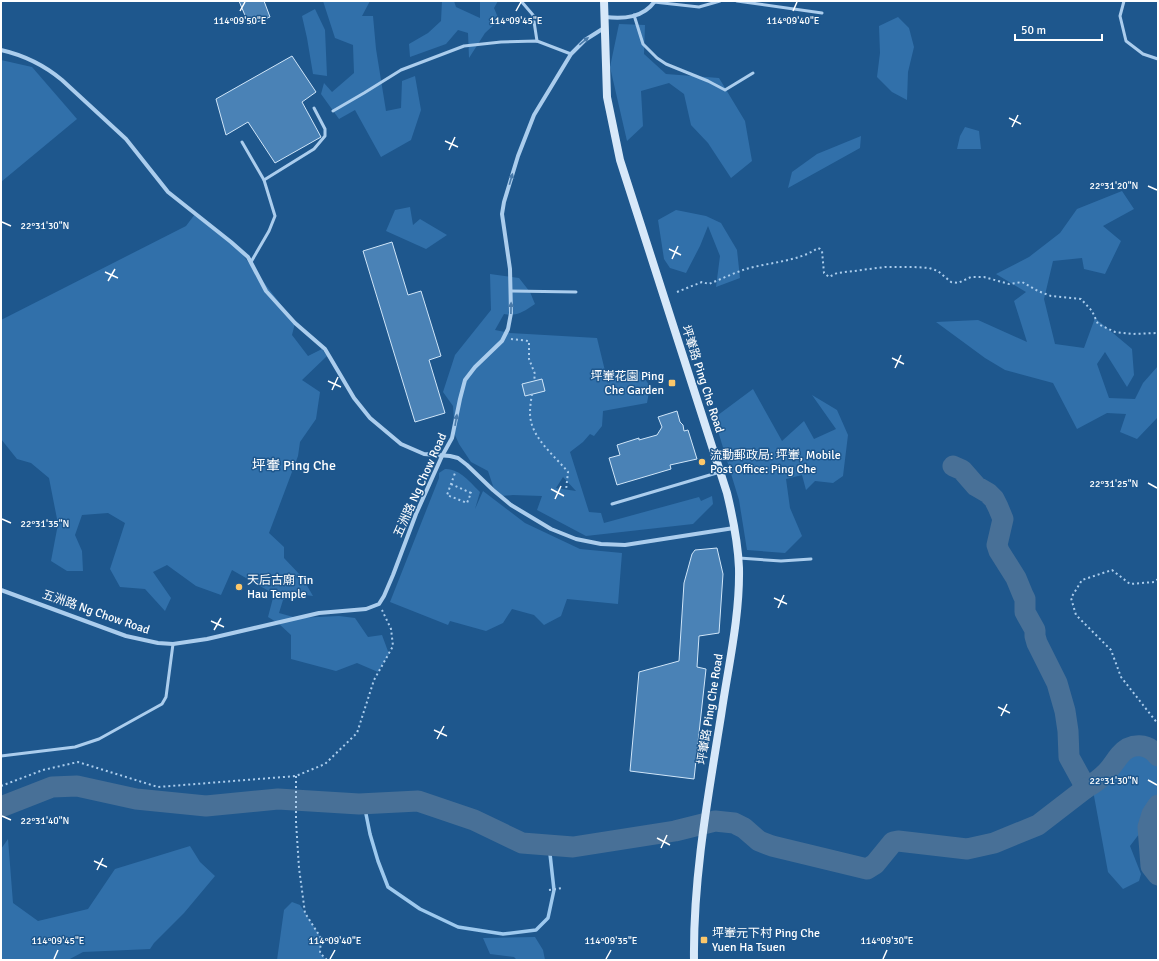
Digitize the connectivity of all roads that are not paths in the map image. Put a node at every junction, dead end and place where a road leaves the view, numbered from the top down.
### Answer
1 (521, 1) edge
2 (604, 1) edge
3 (720, 1) edge
4 (737, 1) edge
5 (1124, 1) edge
6 (655, 2) edge
7 (822, 13) dead end
8 (634, 15) junction
9 (604, 17) junction
10 (604, 28) junction
11 (537, 41) junction
12 (1, 50) edge
13 (571, 54) junction
14 (1158, 59) edge
15 (752, 74) dead end
16 (314, 108) dead end
17 (333, 111) dead end
18 (242, 142) dead end
19 (264, 180) junction
20 (251, 262) junction
21 (511, 291) junction
22 (576, 292) dead end
23 (442, 456) junction
24 (721, 472) junction
25 (612, 504) dead end
26 (734, 528) junction
27 (738, 558) junction
28 (811, 559) dead end
29 (1, 590) edge
30 (173, 644) junction
31 (1, 756) edge
32 (694, 960) edge

1 - 11 lane
2 - 9 street, 坪輋路 Ping Che Road
3 - 6 lane
4 - 7 lane
5 - 14 lane
6 - 8 street
8 - 9 street
8 - 15 lane
9 - 10 street, 坪輋路 Ping Che Road
13 -> 10 street, 五洲路 Ng Chow Road
10 - 24 street, 坪輋路 Ping Che Road
11 - 13 lane
11 - 17 lane
12 - 20 street
21 -> 13 street, 五洲路 Ng Chow Road
16 - 19 lane
18 - 19 lane
19 - 20 lane
20 - 23 street
21 - 22 lane
23 -> 21 street, 五洲路 Ng Chow Road
23 - 26 street
23 - 30 street, 五洲路 Ng Chow Road
24 - 25 lane
24 - 26 street, 坪輋路 Ping Che Road
26 - 27 street, 坪輋路 Ping Che Road
27 - 28 lane
27 - 32 street, 坪輋路 Ping Che Road
29 - 30 street, 五洲路 Ng Chow Road
30 - 31 lane

